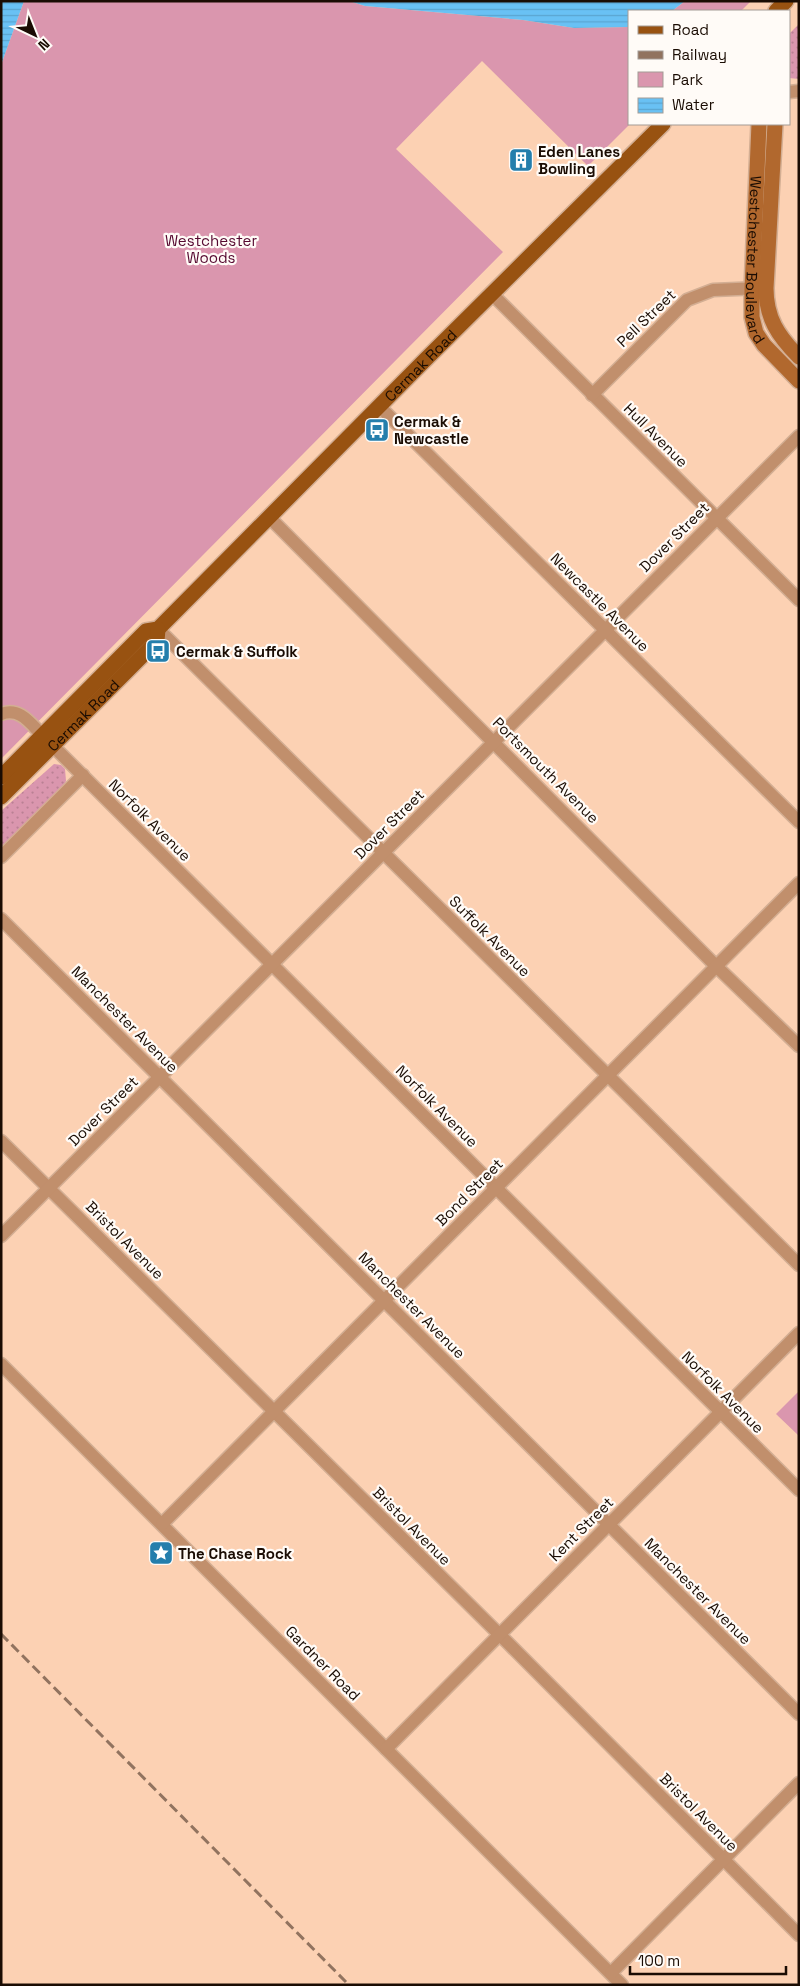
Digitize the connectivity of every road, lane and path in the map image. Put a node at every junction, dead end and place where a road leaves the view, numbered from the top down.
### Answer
1 (786, 1) edge
2 (777, 10) edge
3 (662, 125) edge
4 (759, 125) edge
5 (775, 125) edge
6 (759, 288) junction
7 (491, 293) junction
8 (799, 357) edge
9 (799, 381) edge
10 (592, 395) junction
11 (379, 406) junction
12 (799, 436) edge
13 (269, 517) junction
14 (717, 518) junction
15 (799, 600) edge
16 (158, 629) junction
17 (605, 630) junction
18 (1, 714) edge
19 (47, 740) junction
20 (494, 741) junction
21 (83, 776) junction
22 (1, 777) edge
23 (1, 797) edge
24 (799, 822) edge
25 (384, 852) junction
26 (1, 857) edge
27 (799, 883) edge
28 (1, 918) edge
29 (272, 964) junction
30 (716, 966) junction
31 (799, 1046) edge
32 (160, 1076) junction
33 (607, 1076) junction
34 (1, 1141) edge
35 (49, 1188) junction
36 (496, 1188) junction
37 (1, 1236) edge
38 (799, 1265) edge
39 (384, 1300) junction
40 (799, 1333) edge
41 (1, 1364) edge
42 (274, 1412) junction
43 (720, 1412) junction
44 (799, 1490) edge
45 (162, 1524) junction
46 (608, 1525) junction
47 (499, 1635) junction
48 (799, 1714) edge
49 (386, 1749) junction
50 (799, 1783) edge
51 (723, 1860) junction
52 (799, 1935) edge
53 (610, 1973) junction
54 (622, 1985) edge

1 - 2 main road
3 - 7 main road, Cermak Road
4 - 6 street, Westchester Boulevard
5 - 6 street, Westchester Boulevard
6 - 8 street, Westchester Boulevard
6 - 9 street, Westchester Boulevard
6 - 10 street, Pell Street
7 - 10 street, Hull Avenue
7 - 11 main road, Cermak Road
10 - 14 street, Hull Avenue
11 - 13 main road, Cermak Road
11 - 17 street, Newcastle Avenue
12 - 14 street, Dover Street
13 - 16 main road, Cermak Road
13 - 20 street, Portsmouth Avenue
14 - 15 street, Hull Avenue
14 - 17 street, Dover Street
16 - 19 main road, Cermak Road
16 - 25 street, Suffolk Avenue
17 - 20 street, Dover Street
17 - 24 street, Newcastle Avenue
18 - 19 street, Cermak Road
19 - 21 street, Norfolk Avenue
19 - 22 main road, Cermak Road
19 - 23 main road, Cermak Road
20 - 25 street, Dover Street
20 - 30 street, Portsmouth Avenue
21 - 26 street
21 - 29 street, Norfolk Avenue
25 - 29 street, Dover Street
25 - 33 street, Suffolk Avenue
27 - 30 street, Bond Street
28 - 32 street, Manchester Avenue
29 - 32 street, Dover Street
29 - 36 street, Norfolk Avenue
30 - 31 street, Portsmouth Avenue
30 - 33 street, Bond Street
32 - 35 street, Dover Street
32 - 39 street, Manchester Avenue
33 - 36 street, Bond Street
33 - 38 street, Suffolk Avenue
34 - 35 street, Bristol Avenue
35 - 37 street, Dover Street
35 - 42 street, Bristol Avenue
36 - 39 street, Bond Street
36 - 43 street, Norfolk Avenue
39 - 42 street, Bond Street
39 - 46 street, Manchester Avenue
40 - 43 street, Kent Street
41 - 45 street, Gardner Road
42 - 45 street, Bond Street
42 - 47 street, Bristol Avenue
43 - 44 street, Norfolk Avenue
43 - 46 street, Kent Street
45 - 49 street, Gardner Road
46 - 47 street, Kent Street
46 - 48 street, Manchester Avenue
47 - 49 street, Kent Street
47 - 51 street, Bristol Avenue
49 - 53 street, Gardner Road
50 - 51 street
51 - 52 street, Bristol Avenue
51 - 53 street
53 - 54 street, Gardner Road

